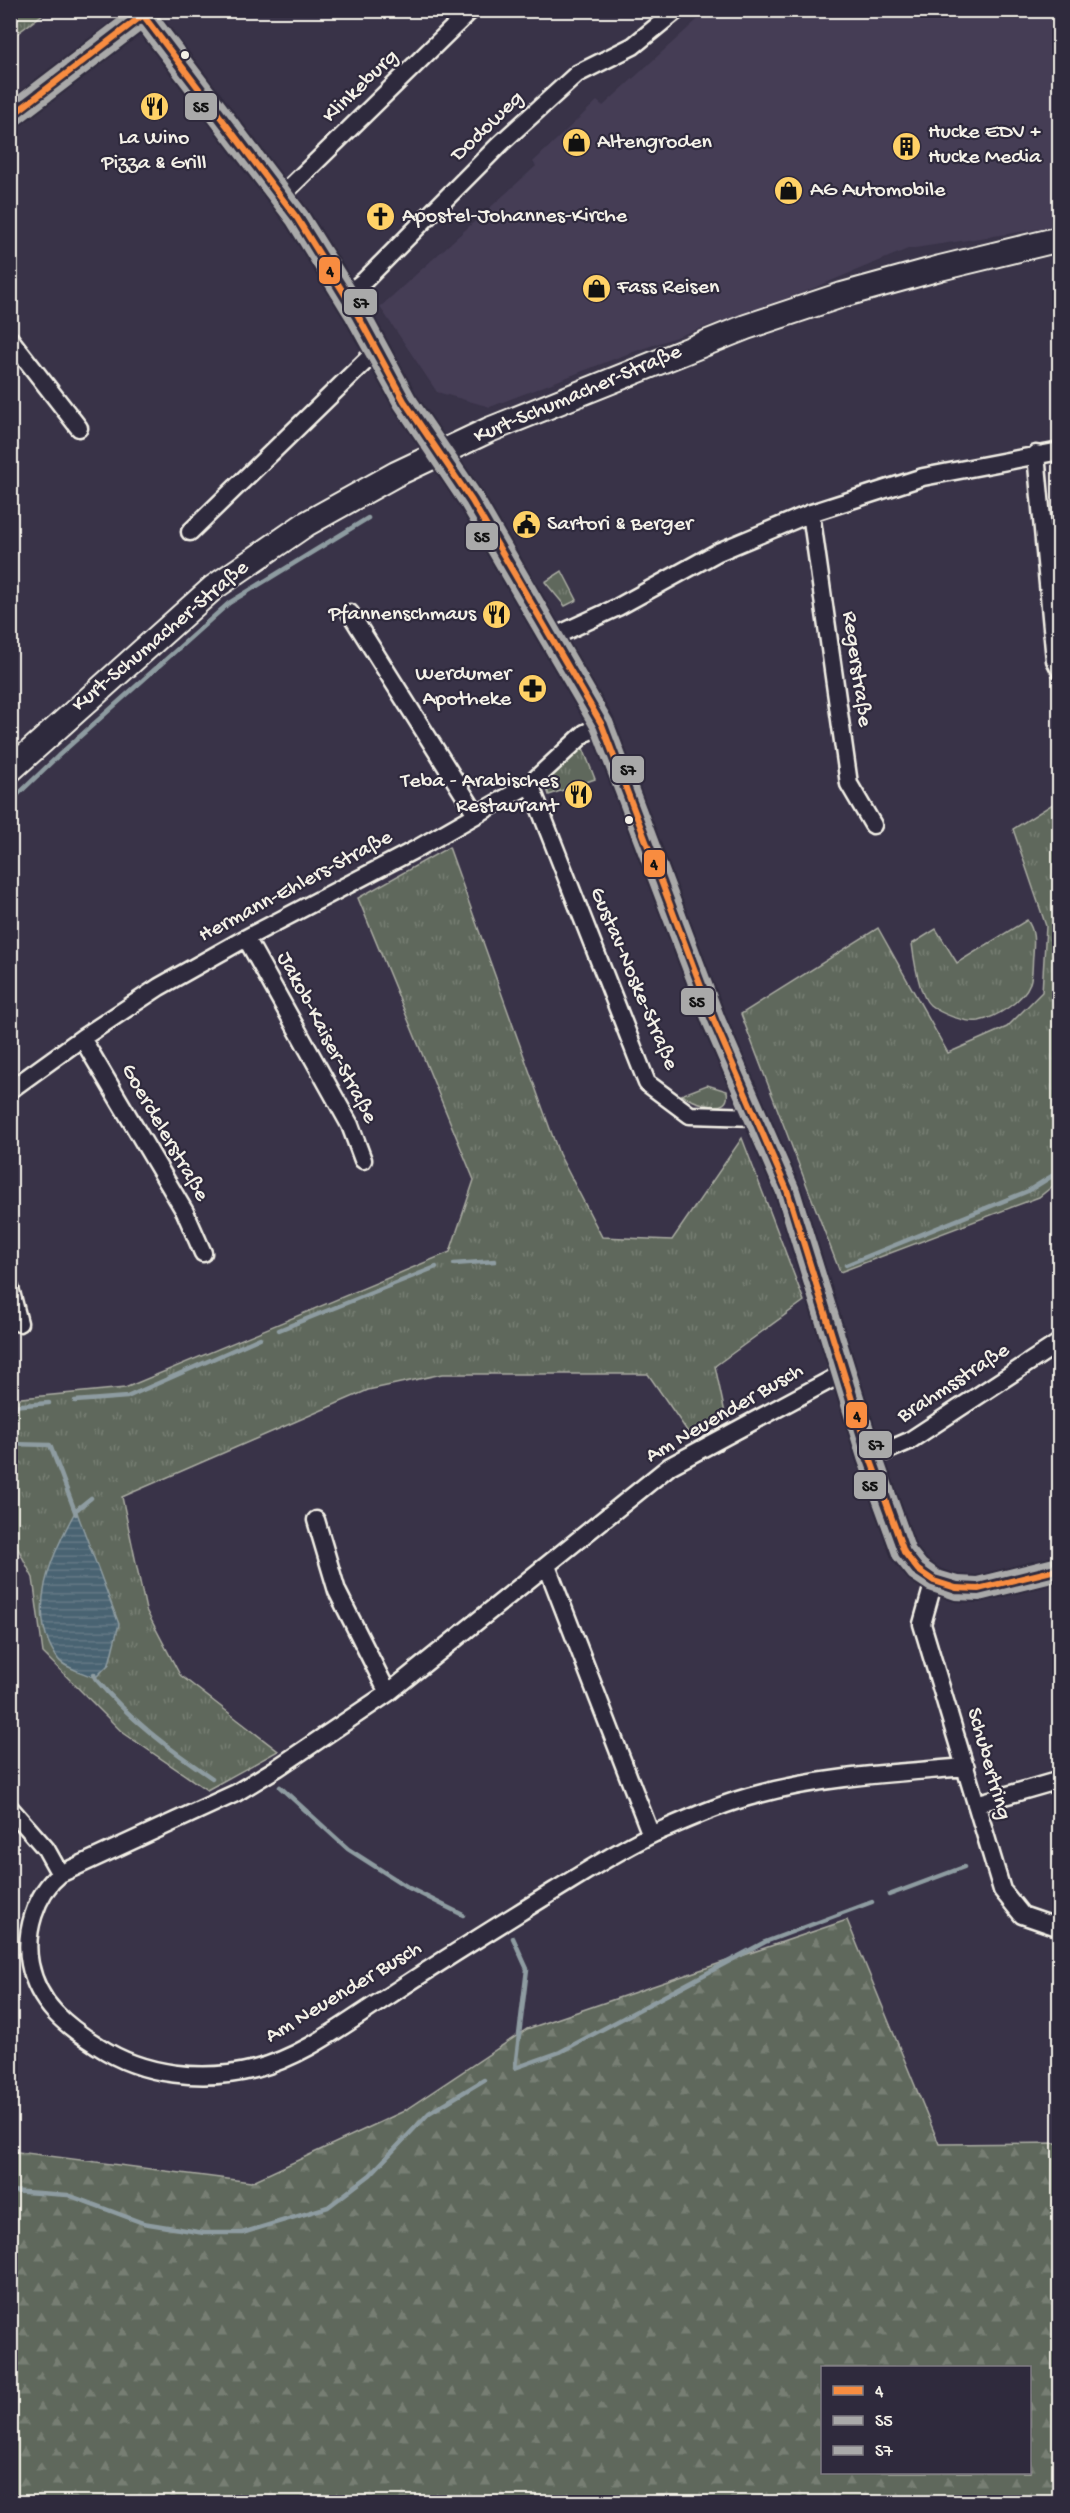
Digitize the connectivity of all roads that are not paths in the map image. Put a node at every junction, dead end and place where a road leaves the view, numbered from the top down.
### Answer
1 (471, 10) edge
2 (677, 10) edge
3 (143, 13) edge
4 (10, 117) edge
5 (282, 195) junction
6 (1059, 239) edge
7 (345, 296) junction
8 (10, 339) edge
9 (377, 350) junction
10 (79, 428) dead end
11 (1059, 451) edge
12 (1036, 454) junction
13 (439, 455) junction
14 (812, 513) junction
15 (190, 532) dead end
16 (350, 613) dead end
17 (553, 637) junction
18 (1059, 670) edge
19 (602, 725) junction
20 (10, 770) edge
21 (530, 784) junction
22 (476, 814) junction
23 (873, 825) dead end
24 (246, 938) junction
25 (82, 1038) junction
26 (10, 1090) edge
27 (755, 1117) junction
28 (363, 1161) dead end
29 (203, 1253) dead end
30 (10, 1288) edge
31 (19, 1323) dead end
32 (1059, 1342) edge
33 (844, 1372) junction
34 (870, 1458) junction
35 (316, 1520) dead end
36 (547, 1566) junction
37 (1059, 1569) edge
38 (934, 1581) junction
39 (388, 1693) junction
40 (966, 1767) junction
41 (1059, 1780) edge
42 (976, 1804) junction
43 (10, 1808) edge
44 (651, 1835) junction
45 (60, 1874) junction
46 (1059, 1928) edge

1 - 5 street, Klinkeburg
2 - 7 street, Dodoweg
3 - 4 street
3 - 5 street
5 - 7 street
6 - 13 street, Kurt-Schumacher-Straße
7 - 9 street
8 - 10 street
9 - 13 street
9 - 15 street
11 - 12 street
12 - 14 street
12 - 18 street
13 - 17 street
13 - 20 street, Kurt-Schumacher-Straße
14 - 17 street
14 - 23 street, Regerstraße
16 - 22 street
17 - 19 street
19 - 21 street, Hermann-Ehlers-Straße
19 - 27 street
21 - 22 street, Hermann-Ehlers-Straße
21 - 27 street, Gustav-Noske-Straße
22 - 24 street, Hermann-Ehlers-Straße
24 - 25 street, Hermann-Ehlers-Straße
24 - 28 street, Jakob-Kaiser-Straße
25 - 26 street, Hermann-Ehlers-Straße
25 - 29 street, Goerdelerstraße
27 - 33 street
30 - 31 street
32 - 34 street, Brahmsstraße
33 - 34 street
33 - 36 street, Am Neuender Busch
34 - 38 street
35 - 39 street
36 - 39 street, Am Neuender Busch
36 - 44 street
37 - 38 street
38 - 40 street, Schubertring
39 - 45 street, Am Neuender Busch
40 - 42 street, Schubertring
40 - 44 street, Am Neuender Busch
41 - 42 street
42 - 46 street, Schubertring
43 - 45 street
44 - 45 street, Am Neuender Busch

